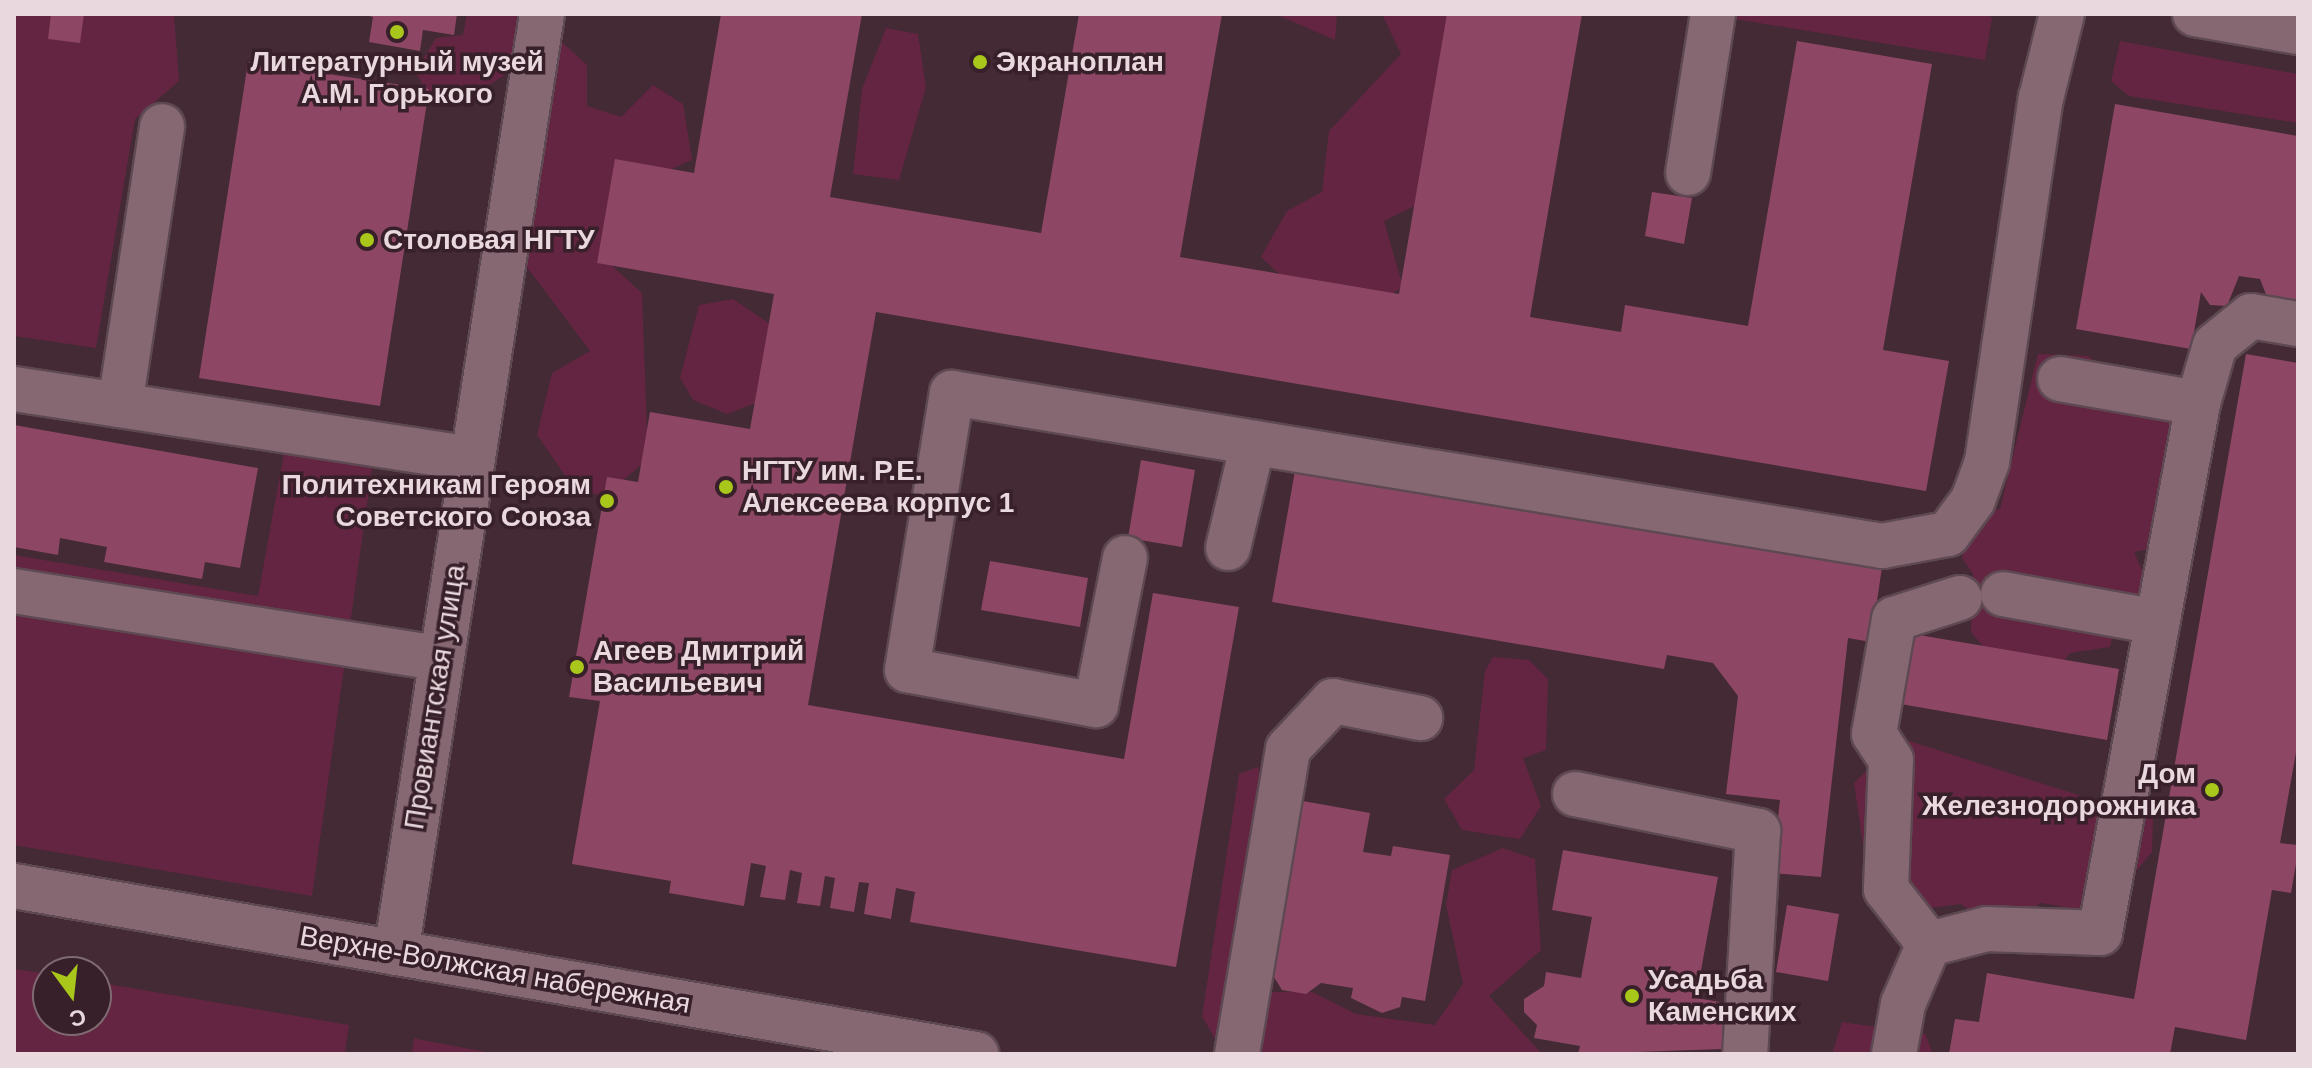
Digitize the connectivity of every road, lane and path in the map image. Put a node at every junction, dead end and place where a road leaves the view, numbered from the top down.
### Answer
1 (542, 14) edge
2 (1713, 14) edge
3 (2062, 14) edge
4 (2195, 14) edge
5 (2298, 32) edge
6 (162, 126) dead end
7 (1688, 173) dead end
8 (2298, 324) edge
9 (2060, 379) dead end
10 (14, 389) edge
11 (2198, 403) junction
12 (120, 405) junction
13 (1253, 443) junction
14 (472, 459) junction
15 (1228, 548) dead end
16 (1125, 558) dead end
17 (14, 591) edge
18 (2003, 594) dead end
19 (1960, 598) dead end
20 (2157, 622) junction
21 (441, 659) junction
22 (1420, 718) dead end
23 (1575, 794) dead end
24 (14, 886) edge
25 (1929, 944) junction
26 (396, 953) junction
27 (976, 1054) edge
28 (1237, 1054) edge
29 (1745, 1054) edge
30 (1894, 1054) edge

1 - 14 street, Провиантская улица
2 - 7 street
3 - 13 street
4 - 5 street
6 - 12 street
8 - 11 street
9 - 11 street
10 - 12 street
11 - 20 street
12 - 14 street
13 - 15 street
13 - 16 street
14 - 21 street, Провиантская улица
17 - 21 street
18 - 20 street
19 - 25 street
20 - 25 street
21 - 26 street, Провиантская улица
22 - 28 street
23 - 29 street
24 - 26 street, Верхне-Волжская набережная
25 - 30 street
26 - 27 street, Верхне-Волжская набережная

